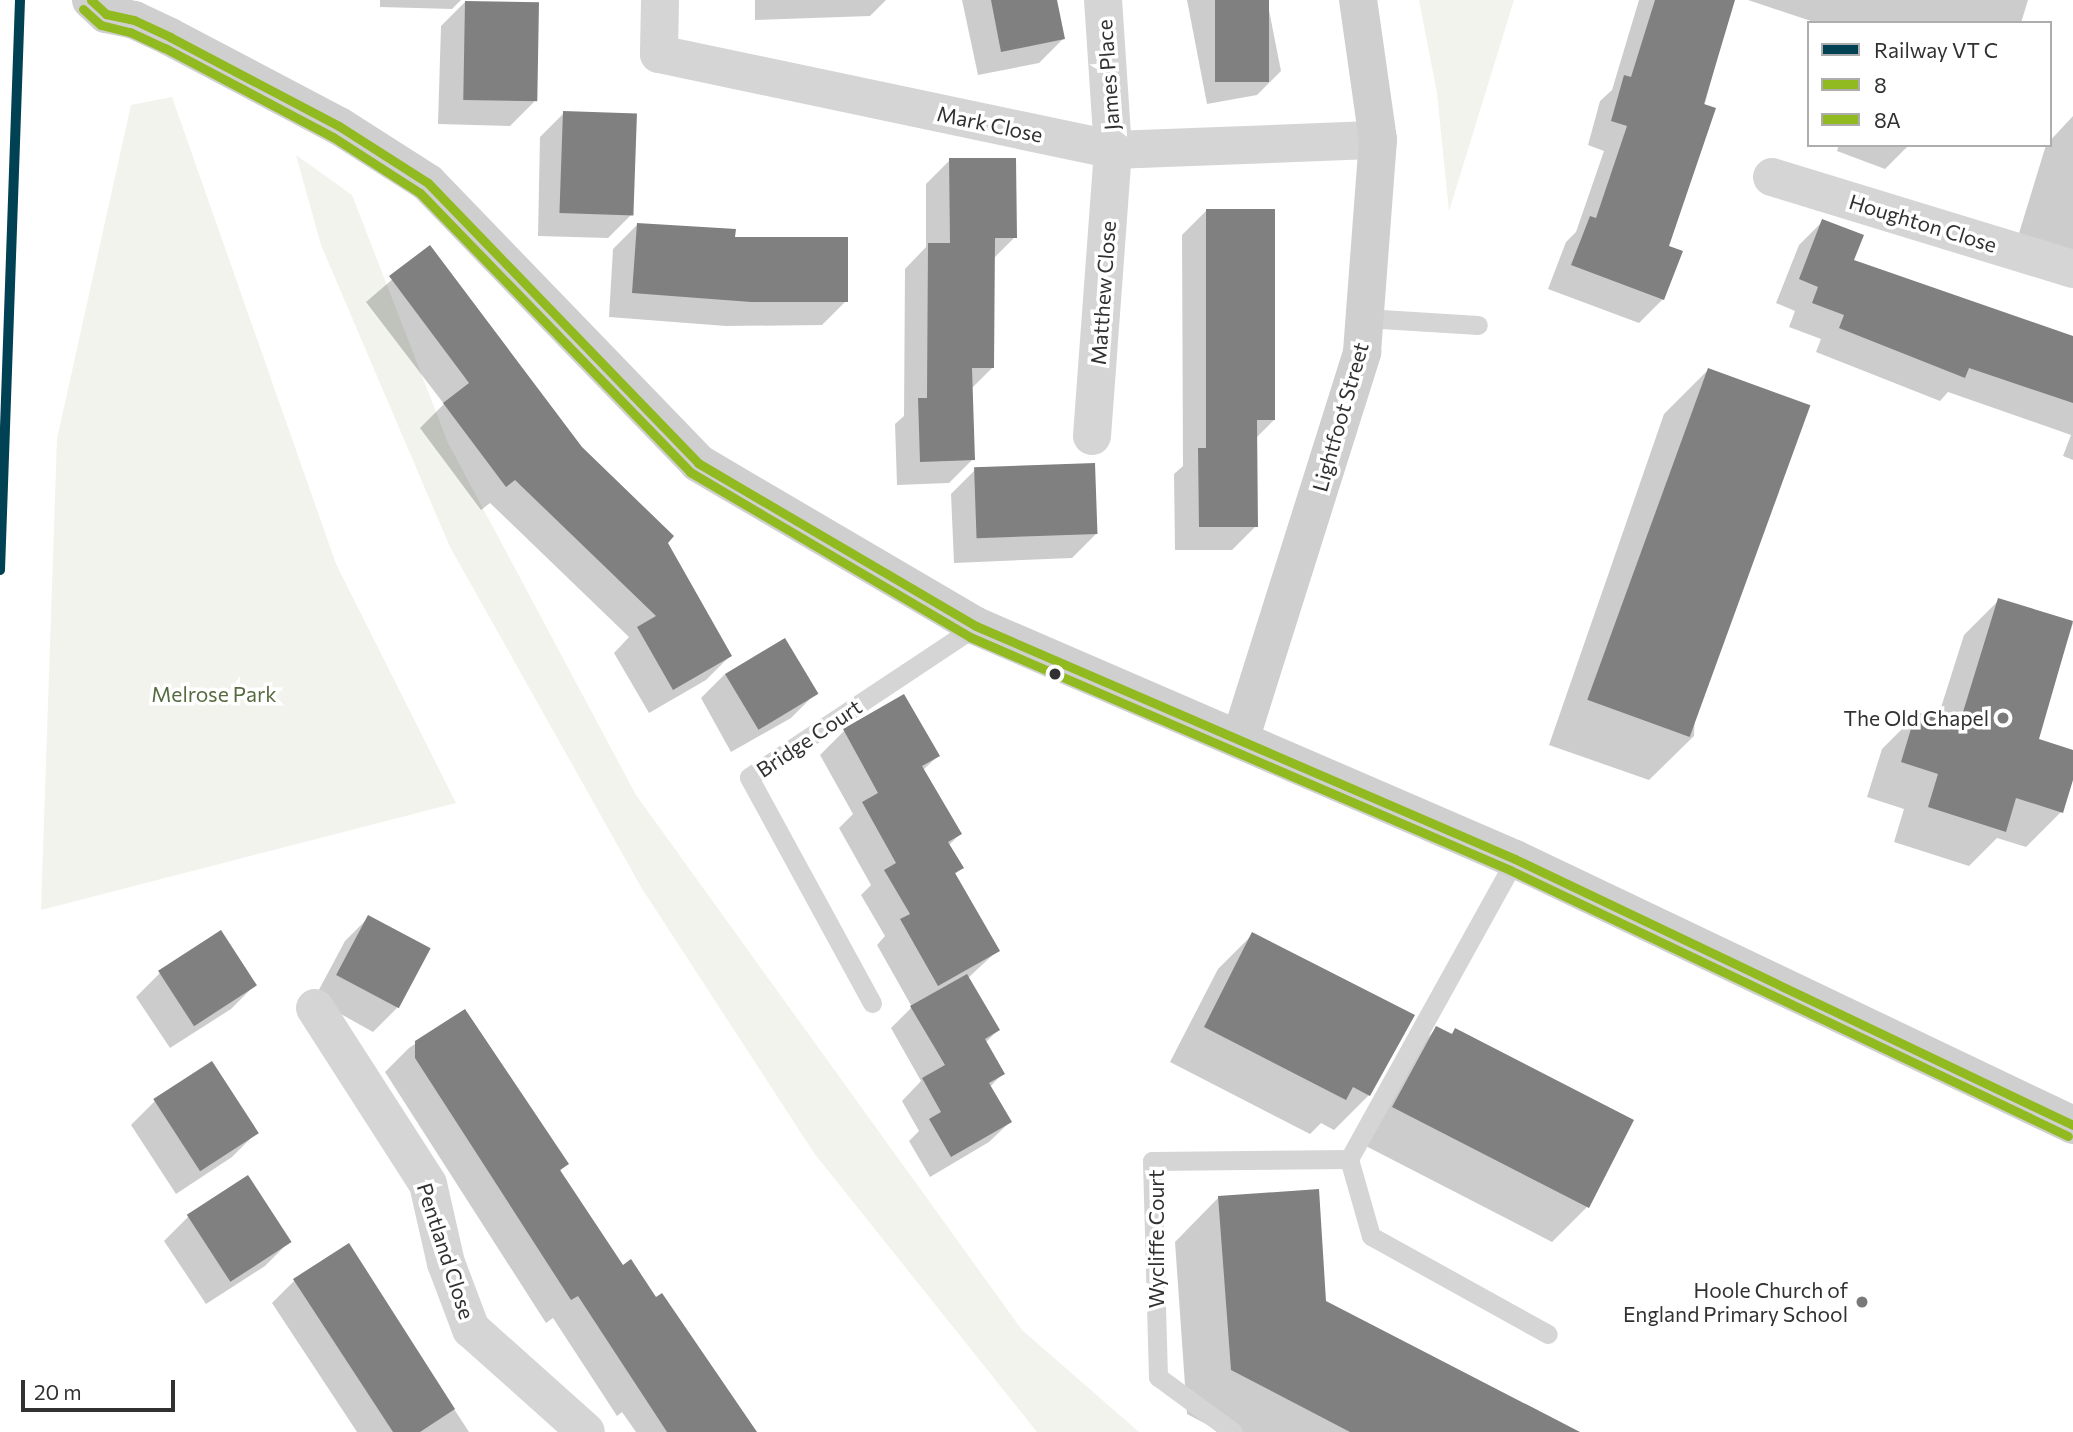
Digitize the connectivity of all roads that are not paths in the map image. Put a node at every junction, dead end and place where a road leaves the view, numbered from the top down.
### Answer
1 (660, 0) edge
2 (1103, 0) edge
3 (1358, 0) edge
4 (99, 7) edge
5 (1378, 140) junction
6 (1113, 150) junction
7 (1772, 177) dead end
8 (2073, 269) edge
9 (1365, 318) junction
10 (1478, 325) dead end
11 (1092, 436) dead end
12 (976, 626) junction
13 (1240, 740) junction
14 (1515, 859) junction
15 (872, 1003) dead end
16 (315, 1008) dead end
17 (2073, 1125) edge
18 (1349, 1159) junction
19 (1548, 1334) dead end
20 (586, 1432) edge
21 (1233, 1432) edge

1 - 6 street, Mark Close
2 - 6 street, James Place
3 - 5 street, Lightfoot Street
4 - 12 street
5 - 6 street, Mark Close
5 - 9 street, Lightfoot Street
6 - 11 street, Matthew Close
7 - 8 street, Houghton Close
9 - 10 lane
9 - 13 street, Lightfoot Street
12 - 13 street
12 - 15 lane, Bridge Court
13 - 14 street
14 - 17 street
14 - 18 lane
16 - 20 street, Pentland Close
18 - 19 lane
18 - 21 lane, Wycliffe Court

